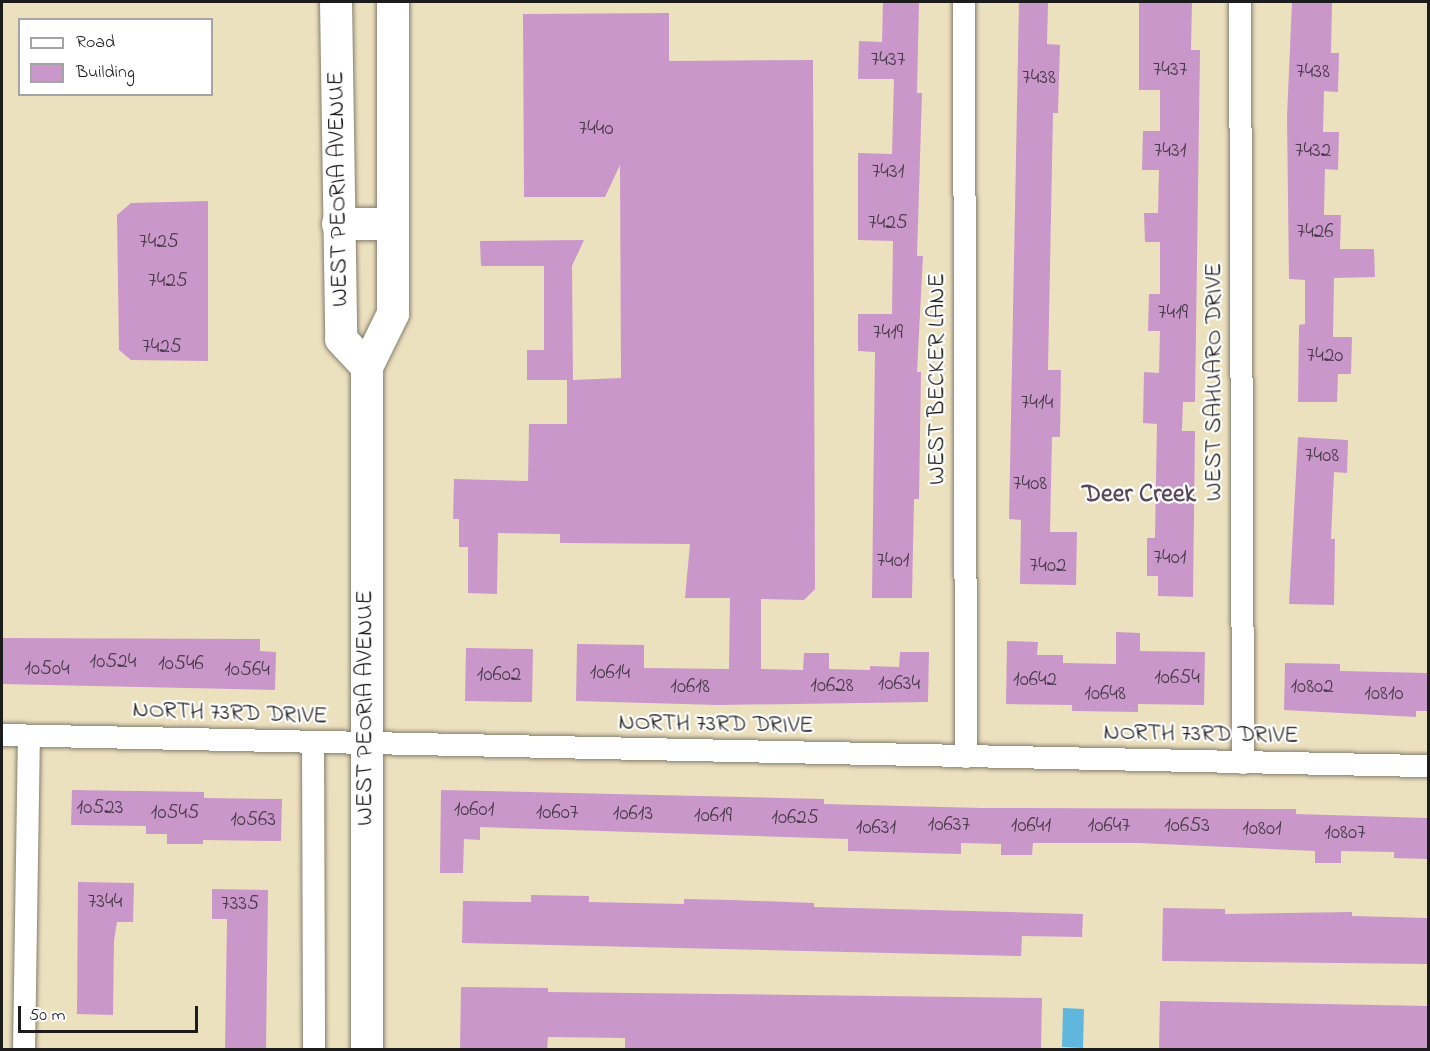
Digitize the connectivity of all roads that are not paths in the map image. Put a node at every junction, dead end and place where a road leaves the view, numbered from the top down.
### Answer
1 (336, 2) edge
2 (393, 2) edge
3 (964, 2) edge
4 (1240, 2) edge
5 (338, 224) junction
6 (393, 224) junction
7 (367, 367) junction
8 (2, 735) edge
9 (29, 736) junction
10 (313, 743) junction
11 (366, 744) junction
12 (966, 757) junction
13 (1243, 763) junction
14 (1428, 766) edge
15 (24, 1050) edge
16 (314, 1050) edge
17 (366, 1050) edge

1 - 5 main road, WEST PEORIA AVENUE
2 - 6 main road, WEST PEORIA AVENUE
3 - 12 street, WEST BECKER LANE
4 - 13 street, WEST SAHUARO DRIVE
5 - 6 main road
5 - 7 main road, WEST PEORIA AVENUE
6 - 7 main road, WEST PEORIA AVENUE
7 - 11 main road, WEST PEORIA AVENUE
8 - 9 street, NORTH 73RD DRIVE
9 - 10 street, NORTH 73RD DRIVE
9 - 15 street
10 - 11 street, NORTH 73RD DRIVE
10 - 16 street
11 - 12 street, NORTH 73RD DRIVE
11 - 17 main road, WEST PEORIA AVENUE
12 - 13 street, NORTH 73RD DRIVE
13 - 14 street, NORTH 73RD DRIVE

